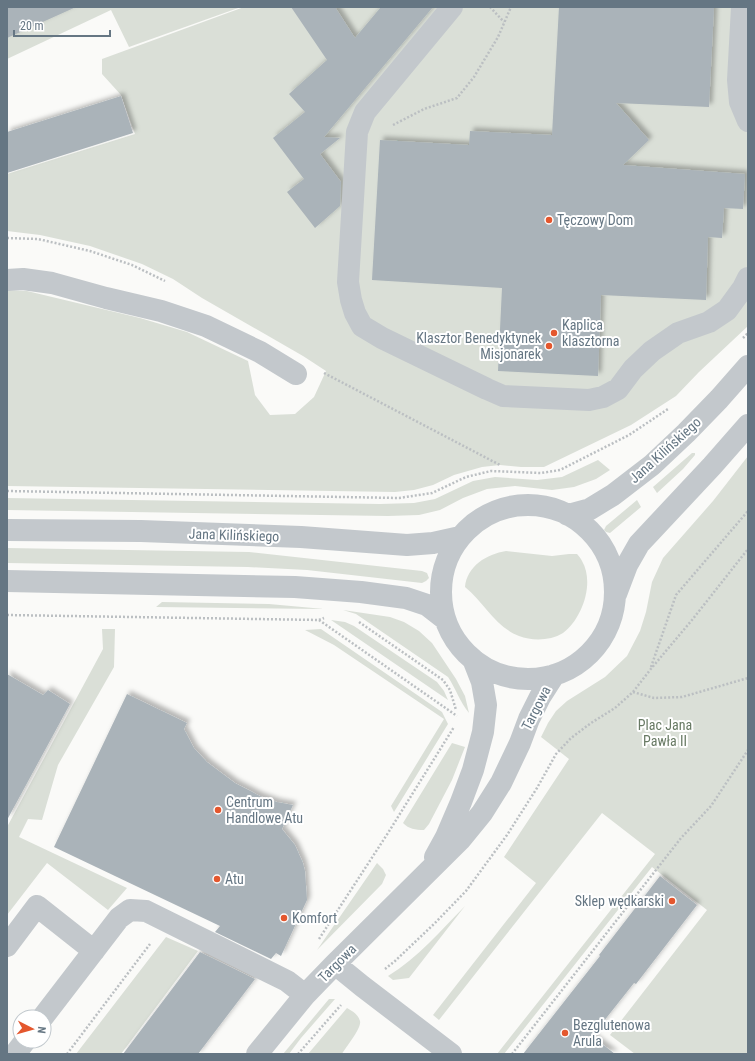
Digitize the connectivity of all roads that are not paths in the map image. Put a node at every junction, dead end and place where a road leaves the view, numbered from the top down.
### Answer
1 (452, 7) edge
2 (742, 7) edge
3 (748, 121) edge
4 (748, 278) edge
5 (7, 280) edge
6 (748, 366) edge
7 (296, 374) dead end
8 (748, 426) edge
9 (568, 515) junction
10 (7, 530) edge
11 (460, 537) junction
12 (7, 581) edge
13 (615, 597) junction
14 (445, 619) junction
15 (473, 659) junction
16 (554, 675) junction
17 (424, 877) junction
18 (7, 946) edge
19 (94, 951) junction
20 (334, 964) junction
21 (305, 995) junction
22 (49, 1009) edge
23 (257, 1054) edge
24 (451, 1054) edge

1 - 4 street
2 - 3 street
5 - 7 street
6 - 9 street, Jana Kilińskiego
8 - 13 street
9 - 11 street
9 - 13 street
10 - 11 street, Jana Kilińskiego
11 - 14 street
12 - 14 street
13 - 16 street
14 - 15 street
15 - 16 street
15 - 17 street, Targowa
16 - 17 street, Targowa
17 - 20 street, Targowa
18 - 19 street
19 - 21 street
19 - 22 street
20 - 21 street, Targowa
20 - 24 street
21 - 23 street, Targowa

